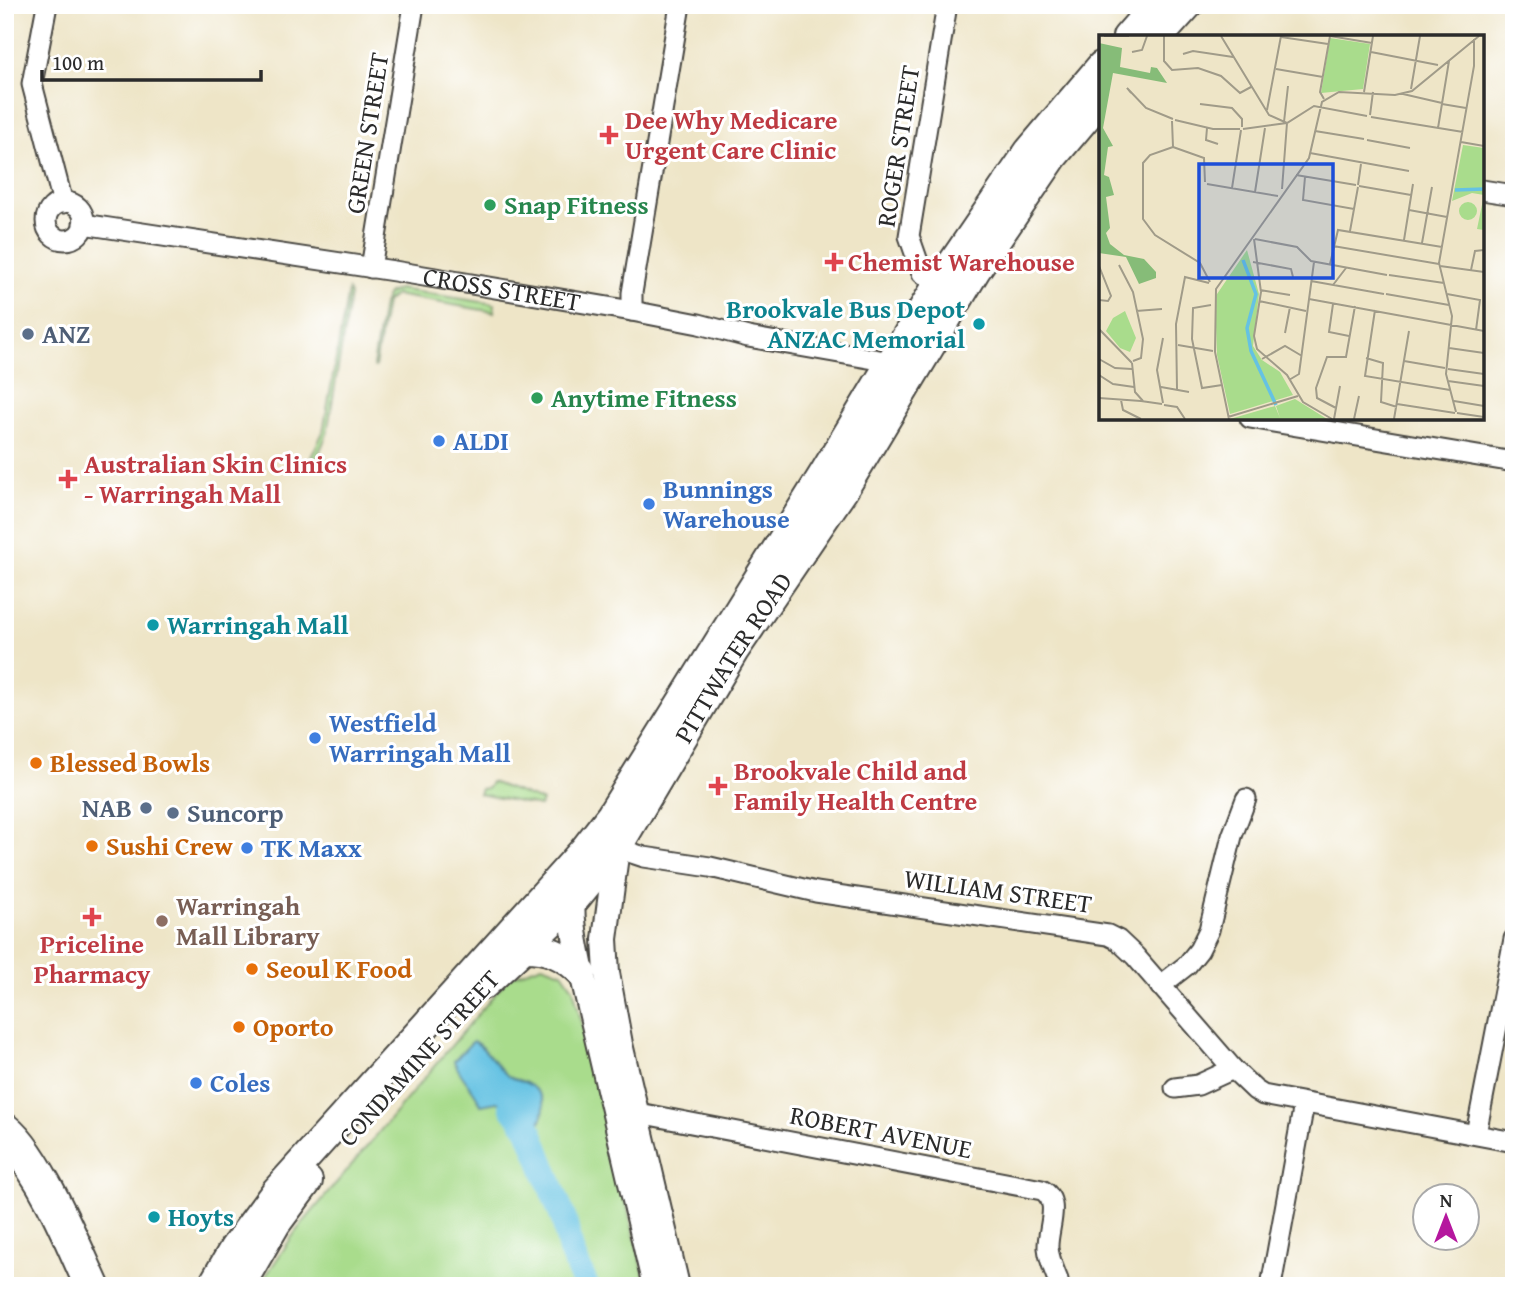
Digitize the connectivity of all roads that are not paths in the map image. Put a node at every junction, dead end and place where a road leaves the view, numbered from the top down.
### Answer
1 (47, 5) edge
2 (414, 5) edge
3 (680, 5) edge
4 (947, 5) edge
5 (1155, 5) edge
6 (1188, 5) edge
7 (1129, 35) edge
8 (1161, 35) edge
9 (1099, 68) edge
10 (1099, 104) edge
11 (1091, 122) edge
12 (1484, 190) edge
13 (1514, 195) edge
14 (63, 203) junction
15 (83, 224) junction
16 (371, 268) junction
17 (939, 284) junction
18 (632, 311) junction
19 (891, 362) junction
20 (918, 369) junction
21 (1262, 420) edge
22 (1514, 462) edge
23 (1246, 799) dead end
24 (617, 848) junction
25 (583, 850) junction
26 (571, 904) junction
27 (1514, 939) edge
28 (521, 948) junction
29 (582, 973) junction
30 (1160, 986) junction
31 (1233, 1069) junction
32 (1175, 1088) dead end
33 (1304, 1104) junction
34 (625, 1110) junction
35 (5, 1122) edge
36 (1476, 1134) junction
37 (5, 1142) edge
38 (1514, 1142) edge
39 (1058, 1280) dead end
40 (84, 1286) edge
41 (100, 1286) edge
42 (212, 1286) edge
43 (240, 1286) edge
44 (655, 1286) edge
45 (677, 1286) edge
46 (1271, 1286) edge

1 - 14 street
2 - 16 street, GREEN STREET
3 - 18 street
4 - 17 street, ROGER STREET
5 - 7 highway
6 - 8 highway
9 - 17 highway, PITTWATER ROAD
10 - 11 highway, PITTWATER ROAD
11 - 20 highway, PITTWATER ROAD
12 - 13 street
14 - 15 street
14 - 15 street
15 - 16 street, CROSS STREET
16 - 18 street, CROSS STREET
17 - 19 highway, PITTWATER ROAD
18 - 19 street, CROSS STREET
19 - 20 highway, CROSS STREET
19 - 25 highway, PITTWATER ROAD
20 - 24 highway, PITTWATER ROAD
21 - 22 street
23 - 30 street
24 - 26 highway, CONDAMINE STREET
24 - 30 street, WILLIAM STREET
24 - 34 main road, PITTWATER ROAD
25 - 26 main road, PITTWATER ROAD
25 - 42 highway, CONDAMINE STREET
26 - 28 highway, CONDAMINE STREET
26 - 29 main road, PITTWATER ROAD
27 - 36 street
28 - 29 highway
28 - 43 highway, CONDAMINE STREET
29 - 34 main road, PITTWATER ROAD
30 - 31 street, WILLIAM STREET
31 - 32 street
31 - 33 street, WILLIAM STREET
33 - 36 street, WILLIAM STREET
33 - 46 street
34 - 39 street, ROBERT AVENUE
34 - 44 main road, PITTWATER ROAD
34 - 45 main road, PITTWATER ROAD
35 - 41 street
36 - 38 street, WILLIAM STREET
37 - 40 street

